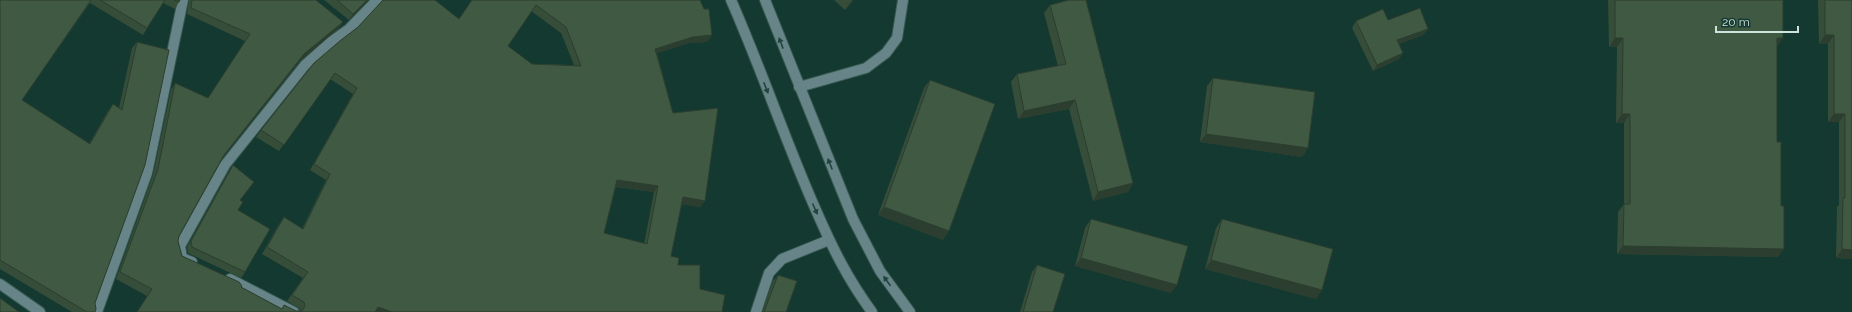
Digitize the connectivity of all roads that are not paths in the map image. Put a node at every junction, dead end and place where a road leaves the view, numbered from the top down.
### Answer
1 (183, 0) edge
2 (378, 0) edge
3 (731, 0) edge
4 (764, 0) edge
5 (903, 0) edge
6 (799, 88) junction
7 (829, 240) junction
8 (203, 267) edge
9 (224, 276) edge
10 (0, 284) edge
11 (40, 312) edge
12 (97, 312) edge
13 (294, 312) edge
14 (756, 312) edge
15 (872, 312) edge
16 (910, 312) edge

1 - 12 street
2 - 8 street
3 -> 7 street
6 -> 4 street
5 - 6 street
16 -> 6 street
7 - 14 street
7 - 15 street
9 - 13 street
10 - 11 street

